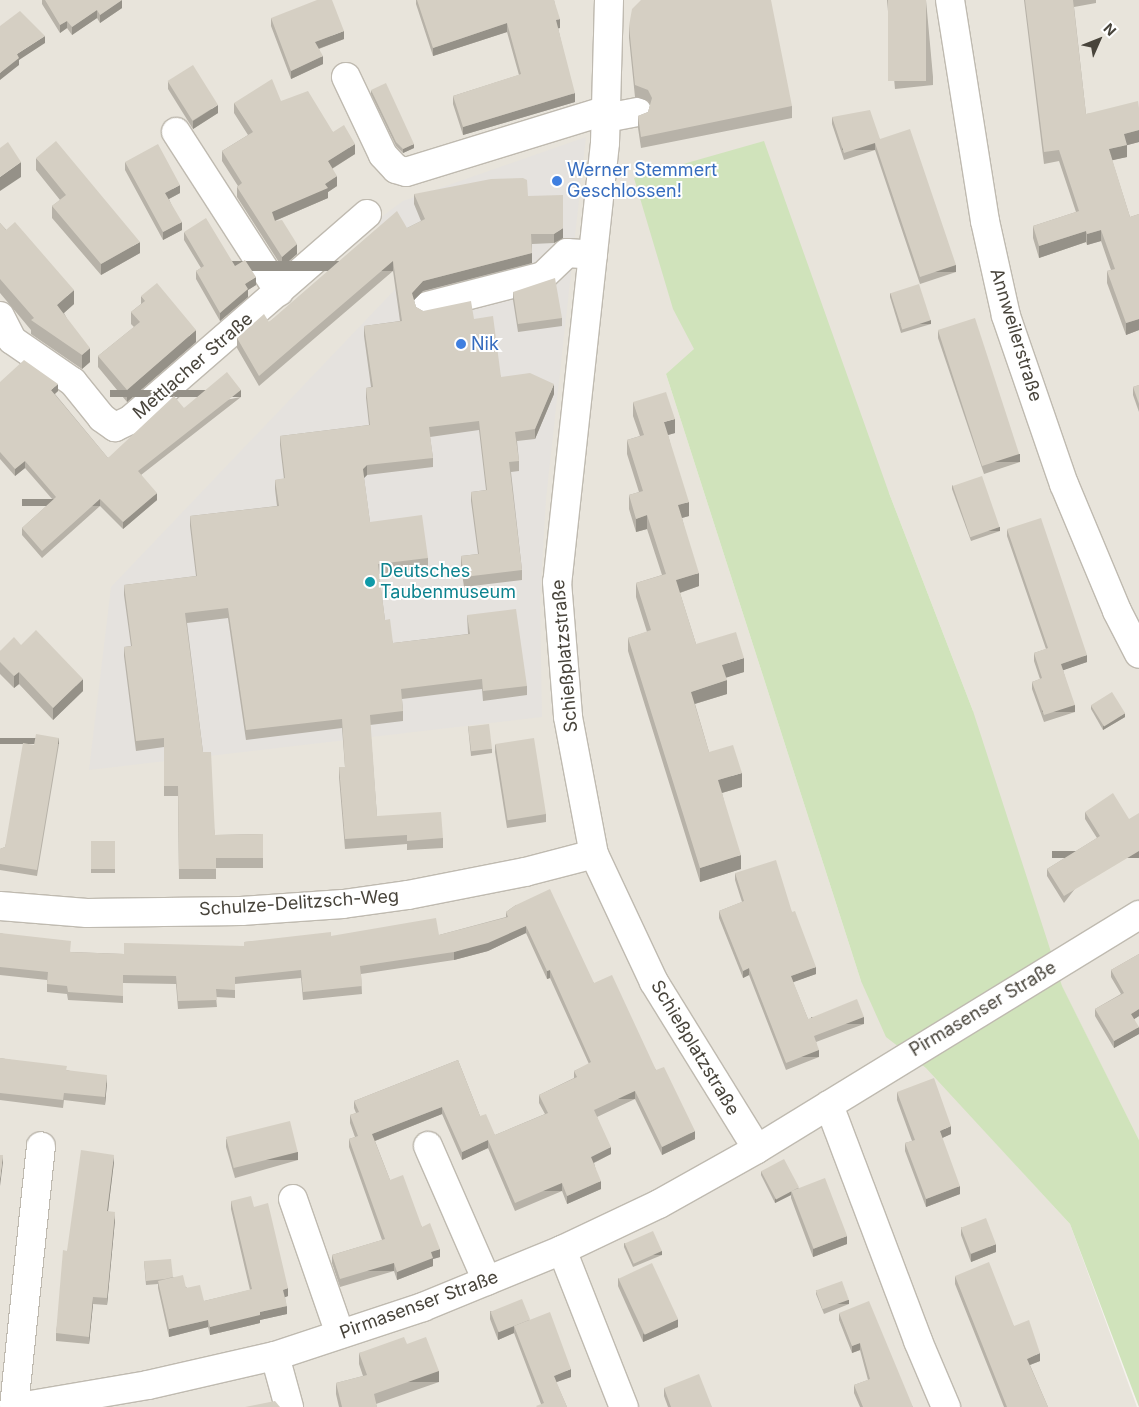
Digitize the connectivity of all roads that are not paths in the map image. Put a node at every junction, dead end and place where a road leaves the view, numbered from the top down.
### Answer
1 (609, 0) edge
2 (950, 0) edge
3 (346, 77) dead end
4 (637, 112) dead end
5 (606, 114) junction
6 (176, 132) dead end
7 (367, 214) dead end
8 (593, 255) junction
9 (278, 292) junction
10 (427, 306) dead end
11 (4, 338) edge
12 (1139, 654) edge
13 (594, 854) junction
14 (0, 906) edge
15 (1139, 915) edge
16 (829, 1105) junction
17 (41, 1146) dead end
18 (428, 1146) dead end
19 (757, 1149) junction
20 (293, 1198) dead end
21 (562, 1250) junction
22 (487, 1281) junction
23 (340, 1334) junction
24 (274, 1356) junction
25 (14, 1407) edge
26 (19, 1407) edge
27 (289, 1407) edge
28 (624, 1407) edge
29 (946, 1407) edge

1 - 5 street, Schießplatzstraße
2 - 12 street, Annweilerstraße
3 - 5 street
4 - 5 street
5 - 8 street, Schießplatzstraße
6 - 9 street
7 - 9 street, Mettlacher Straße
8 - 10 street
8 - 13 street, Schießplatzstraße
9 - 11 street, Mettlacher Straße
13 - 14 street, Schulze-Delitzsch-Weg
13 - 19 street, Schießplatzstraße
15 - 16 street, Pirmasenser Straße
16 - 19 street, Pirmasenser Straße
16 - 29 street
17 - 25 street
18 - 22 street
19 - 21 street, Pirmasenser Straße
20 - 23 street
21 - 22 street, Pirmasenser Straße
21 - 28 street
22 - 23 street, Pirmasenser Straße
23 - 24 street, Pirmasenser Straße
24 - 26 street, Pirmasenser Straße
24 - 27 street

